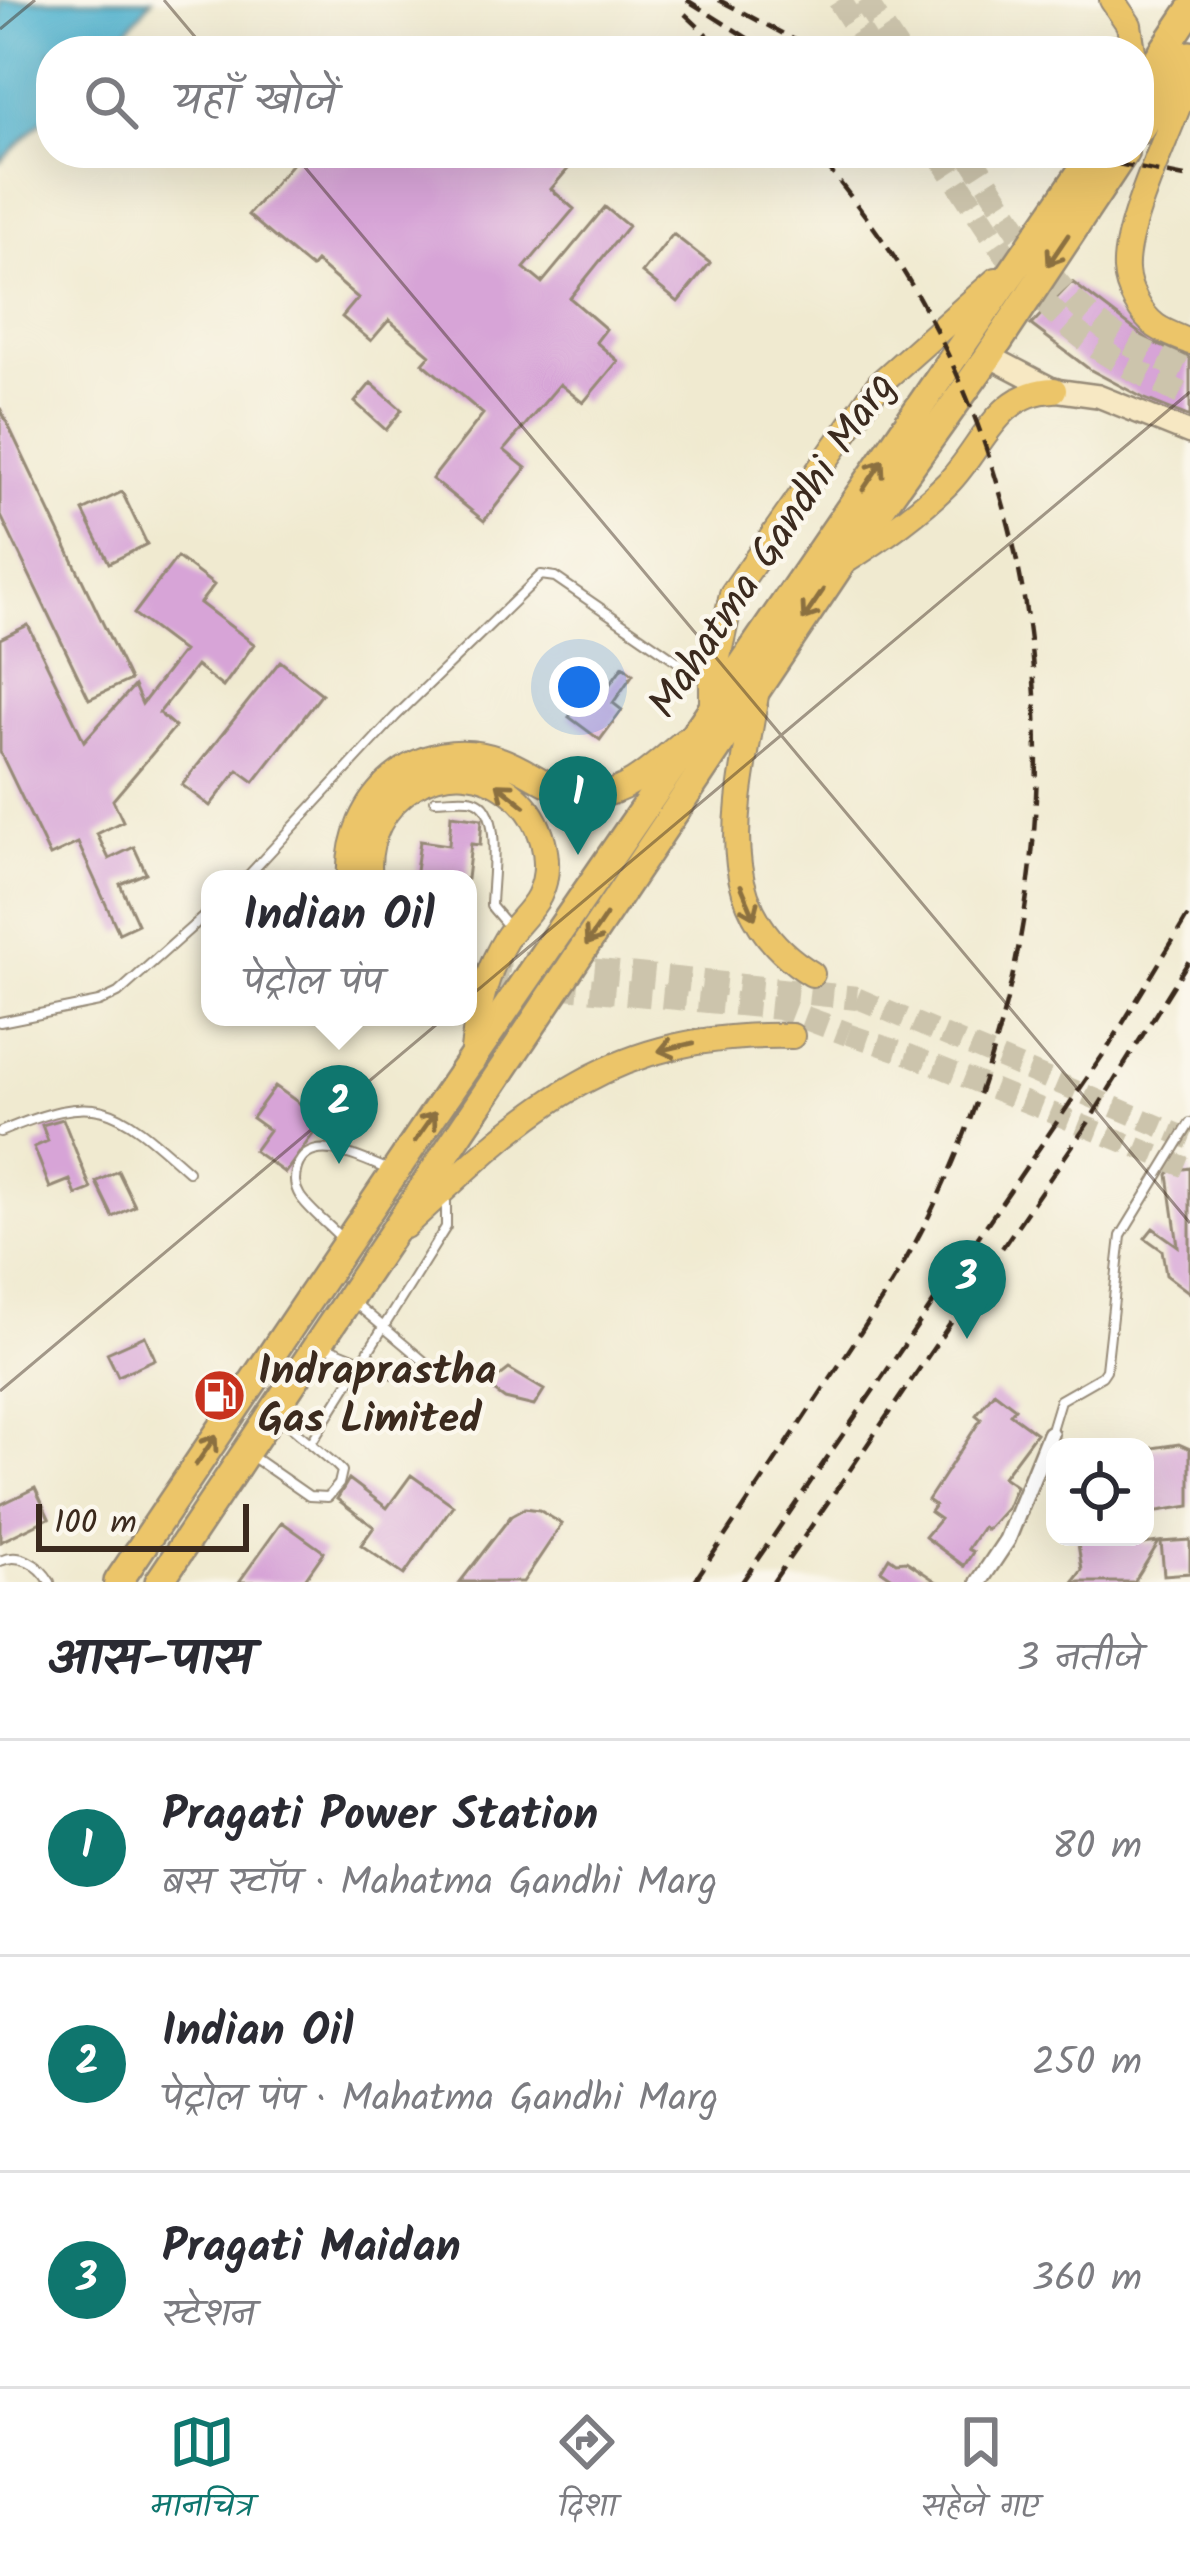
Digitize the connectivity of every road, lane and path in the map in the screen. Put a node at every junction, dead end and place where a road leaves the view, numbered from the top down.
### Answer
1 (1112, 0) edge
2 (1190, 11) edge
3 (1131, 36) edge
4 (1190, 55) edge
5 (1154, 65) edge
6 (1190, 76) edge
7 (1154, 108) edge
8 (1084, 168) edge
9 (1114, 168) edge
10 (1040, 234) junction
11 (1190, 342) edge
12 (989, 356) junction
13 (1054, 390) junction
14 (1190, 433) edge
15 (840, 565) junction
16 (757, 689) junction
17 (707, 708) junction
18 (435, 800) dead end
19 (253, 870) edge
20 (350, 870) edge
21 (369, 870) edge
22 (201, 919) edge
23 (512, 932) junction
24 (812, 974) dead end
25 (477, 1011) edge
26 (0, 1022) edge
27 (474, 1026) edge
28 (792, 1036) dead end
29 (472, 1061) junction
30 (1190, 1123) edge
31 (0, 1132) edge
32 (188, 1171) dead end
33 (394, 1172) junction
34 (445, 1189) junction
35 (389, 1241) junction
36 (346, 1243) junction
37 (350, 1299) junction
38 (385, 1325) junction
39 (320, 1344) junction
40 (362, 1361) junction
41 (274, 1412) junction
42 (1050, 1434) joint
43 (311, 1443) junction
44 (247, 1452) junction
45 (0, 1561) edge
46 (50, 1582) edge
47 (118, 1582) edge
48 (159, 1582) edge
49 (979, 1582) edge

1 - 3 main road
2 - 5 highway
4 - 7 highway
6 - 11 main road
8 - 10 highway, Mahatma Gandhi Marg
9 -> 12 highway, Mahatma Gandhi Marg
17 -> 10 highway, Mahatma Gandhi Marg
10 - 17 main road
12 - 13 main road
12 - 15 highway, Mahatma Gandhi Marg
13 - 14 main road
13 - 15 main road
15 -> 16 highway, Mahatma Gandhi Marg
16 -> 24 main road
16 -> 35 highway, Mahatma Gandhi Marg
17 - 19 lane
17 - 20 main road
17 - 29 highway, Mahatma Gandhi Marg
18 - 23 lane
23 -> 21 main road
22 - 26 lane
23 - 25 main road
27 - 29 main road
28 -> 34 main road
33 -> 29 highway, Mahatma Gandhi Marg
30 - 42 lane
31 - 32 lane
33 - 36 highway, Mahatma Gandhi Marg
33 - 36 lane
34 - 35 main road
34 - 38 lane
35 - 37 highway, Mahatma Gandhi Marg
47 -> 36 highway, Mahatma Gandhi Marg
37 - 38 lane
37 - 39 highway, Mahatma Gandhi Marg
38 - 40 lane
38 - 40 lane
39 - 40 lane
39 - 41 highway, Mahatma Gandhi Marg
40 - 43 lane
41 - 43 lane
41 - 44 highway, Mahatma Gandhi Marg
42 - 49 street
43 - 44 lane
44 - 48 highway, Mahatma Gandhi Marg
45 - 46 lane

